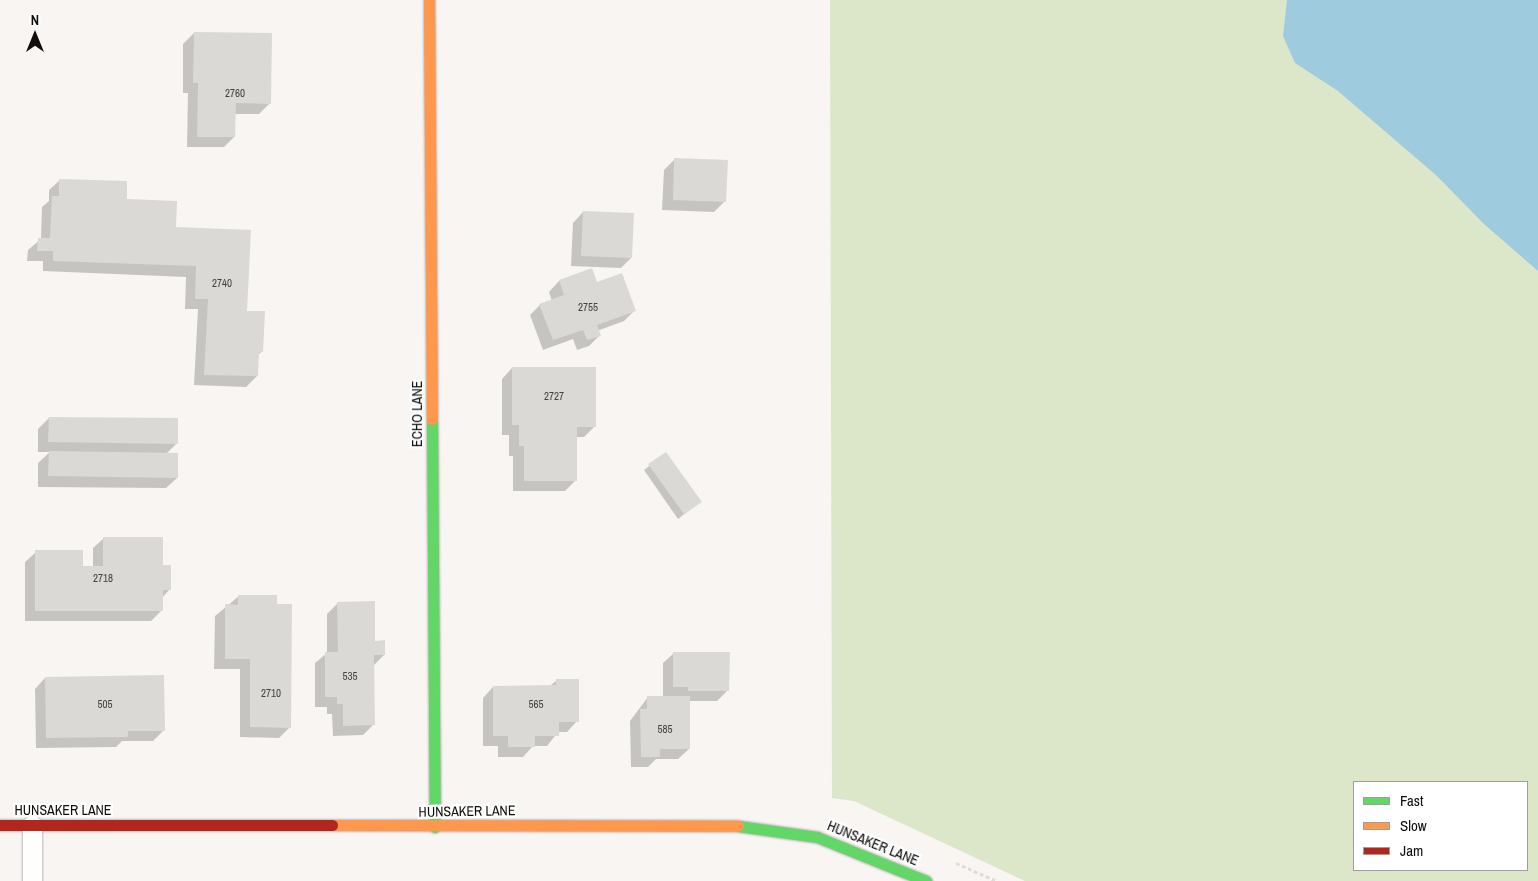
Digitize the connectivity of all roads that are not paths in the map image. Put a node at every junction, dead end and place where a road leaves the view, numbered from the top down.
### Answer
1 (429, 0) edge
2 (0, 825) edge
3 (32, 825) junction
4 (435, 827) junction
5 (32, 881) edge
6 (926, 881) edge

1 - 4 street, ECHO LANE
2 - 3 street, HUNSAKER LANE
3 - 4 street, HUNSAKER LANE
3 - 5 lane
4 - 6 street, HUNSAKER LANE

